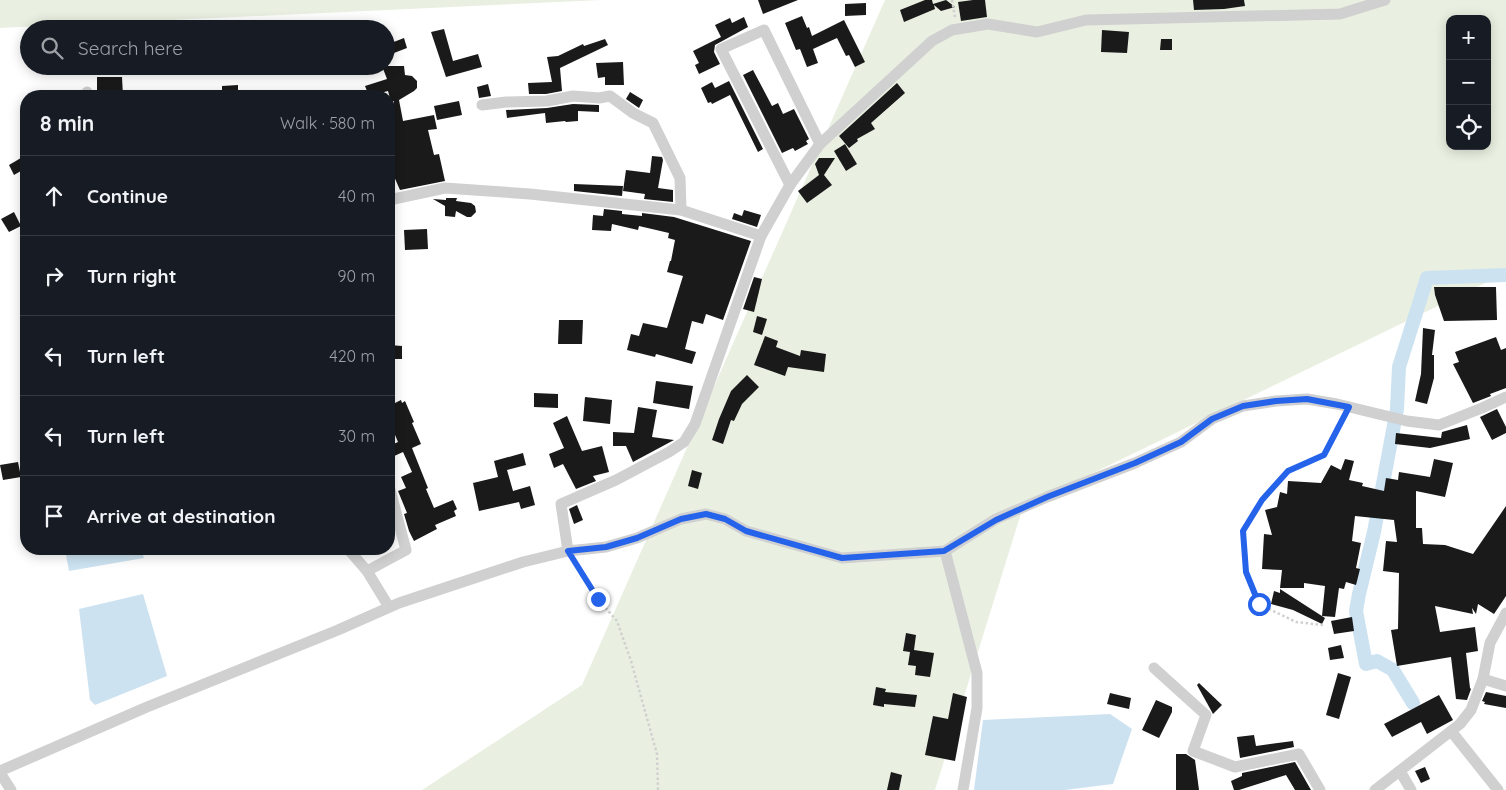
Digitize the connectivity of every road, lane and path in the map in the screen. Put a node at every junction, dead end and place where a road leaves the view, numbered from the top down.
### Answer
1 (952, 0) edge
2 (1385, 0) edge
3 (957, 29) junction
4 (482, 105) dead end
5 (820, 144) junction
6 (790, 185) junction
7 (395, 199) edge
8 (681, 210) junction
9 (761, 236) junction
10 (1506, 397) edge
11 (1349, 407) junction
12 (395, 509) edge
13 (568, 551) junction
14 (944, 551) junction
15 (353, 555) edge
16 (367, 571) junction
17 (388, 607) junction
18 (1506, 613) edge
19 (1323, 625) dead end
20 (1154, 668) dead end
21 (1483, 679) junction
22 (1506, 686) edge
23 (1451, 731) junction
24 (1400, 771) junction
25 (0, 772) edge
26 (11, 790) edge
27 (658, 790) edge
28 (963, 790) edge
29 (1320, 790) edge
30 (1374, 790) edge
31 (1411, 790) edge
32 (1498, 790) edge

1 - 3 path
2 - 3 street
3 - 5 street
4 - 8 street
5 - 6 street
5 - 6 street
6 - 9 street
7 - 8 street
8 - 9 street
9 - 13 street
10 - 11 street
11 - 14 street
11 - 19 path
12 - 16 street
13 - 14 street
13 - 17 street
13 - 27 path
14 - 28 street
15 - 16 street
16 - 17 street
17 - 25 street
18 - 21 street
20 - 29 street
21 - 22 street
21 - 23 street
23 - 24 street
23 - 32 street
24 - 30 street
24 - 31 street
25 - 26 street

